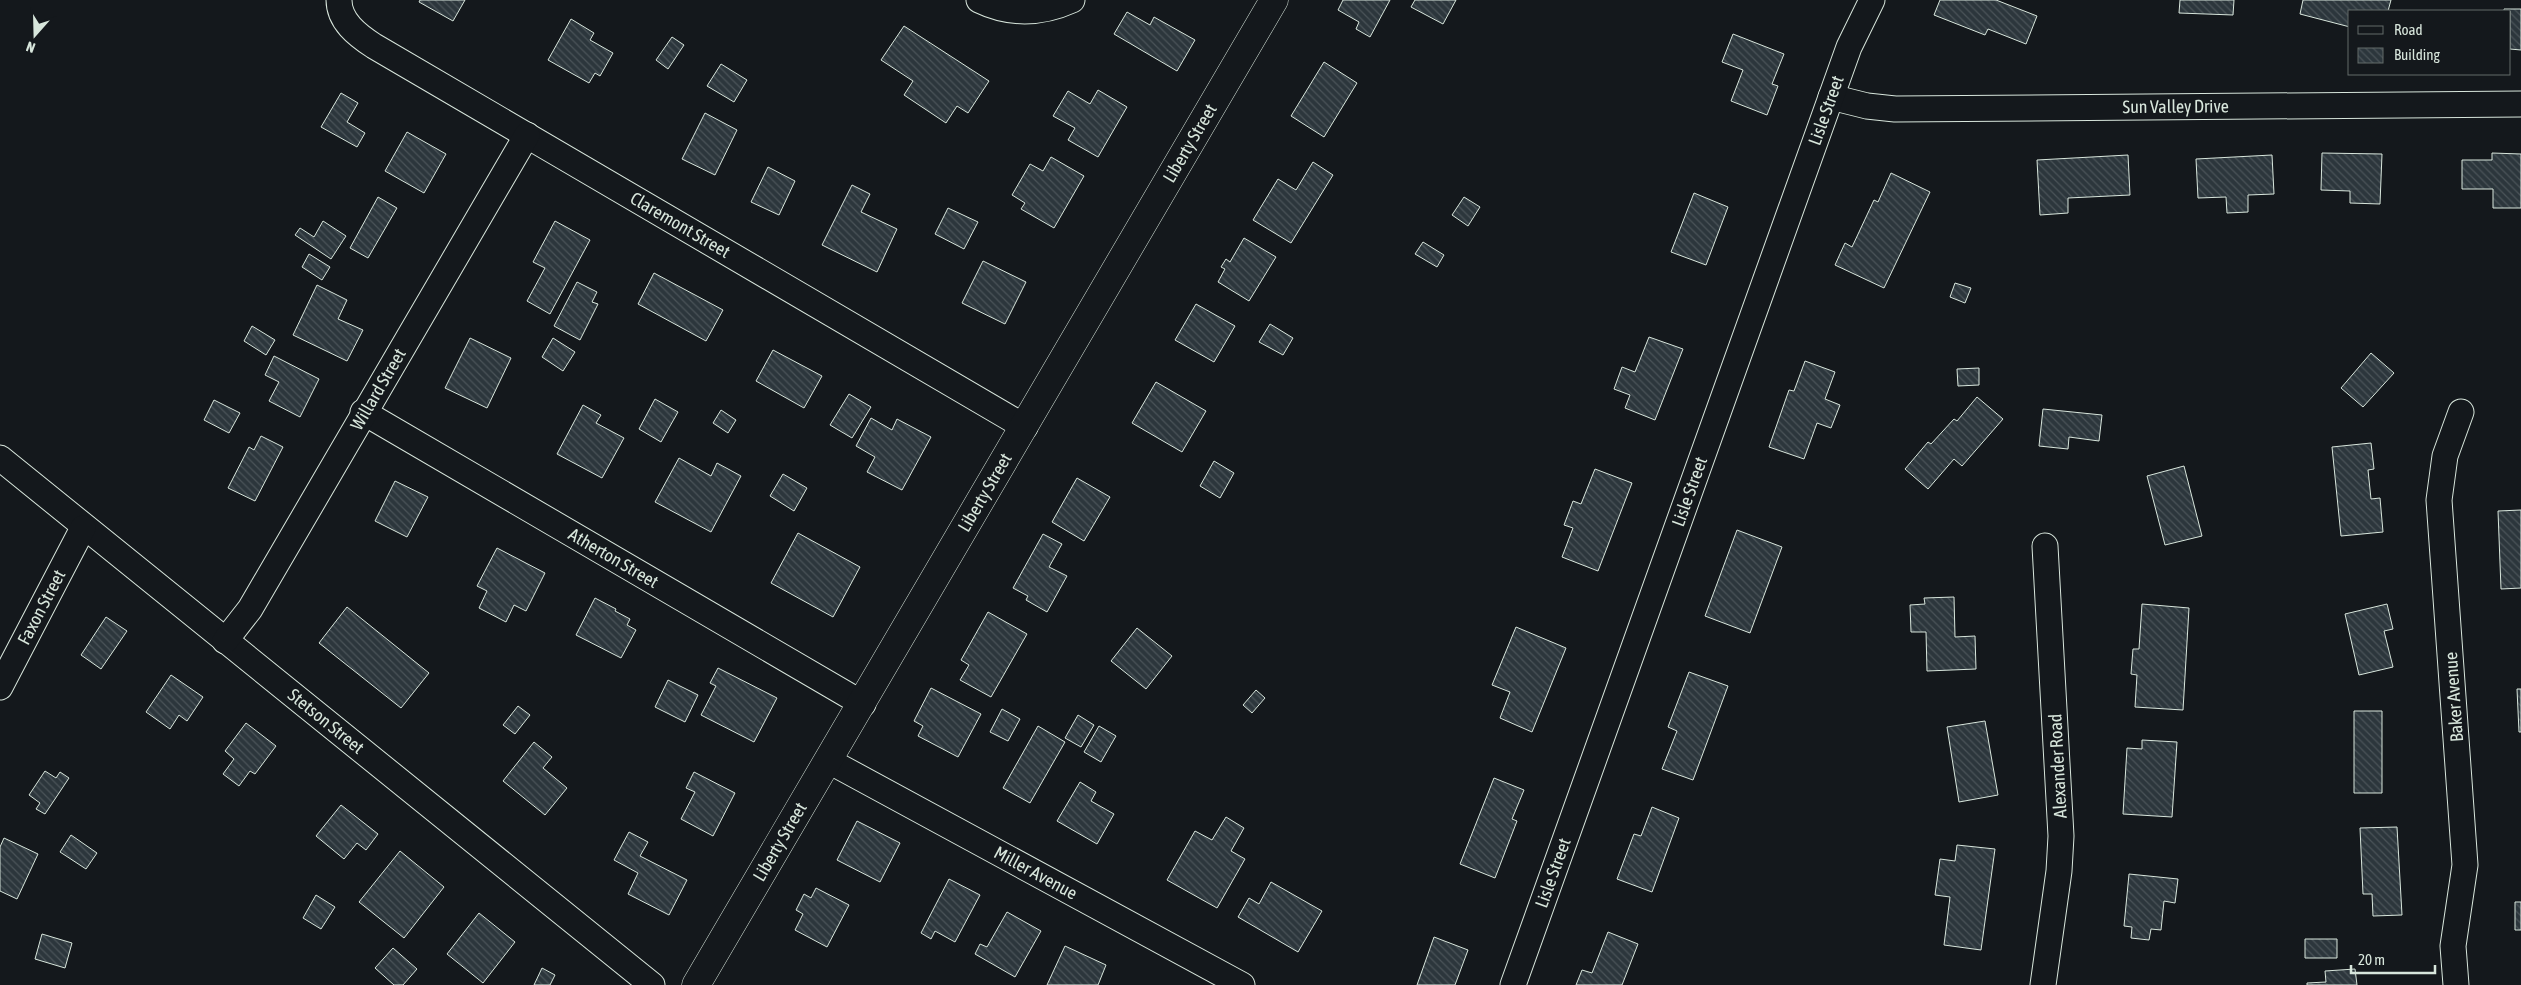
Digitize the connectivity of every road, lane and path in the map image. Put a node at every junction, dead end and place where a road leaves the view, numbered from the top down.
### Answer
1 (979, 0) edge
2 (1072, 0) edge
3 (1872, 0) edge
4 (1269, 2) edge
5 (341, 8) edge
6 (1832, 97) junction
7 (2521, 104) edge
8 (527, 135) junction
9 (363, 412) junction
10 (2461, 412) dead end
11 (1024, 427) junction
12 (0, 458) edge
13 (83, 528) junction
14 (2045, 546) dead end
15 (225, 641) junction
16 (0, 687) edge
17 (863, 704) junction
18 (829, 760) junction
19 (652, 985) edge
20 (696, 985) edge
21 (1242, 985) edge
22 (1513, 985) edge
23 (2043, 985) edge
24 (2456, 985) edge

1 - 2 street
3 - 6 street, Lisle Street
4 - 11 main road, Liberty Street
5 - 8 street, Claremont Street
6 - 7 street, Sun Valley Drive
6 - 22 street, Lisle Street
8 - 9 street, Willard Street
8 - 11 street, Claremont Street
9 - 15 street, Willard Street
9 - 17 street, Atherton Street
10 - 24 street, Baker Avenue
11 - 17 main road, Liberty Street
12 - 13 street, Stetson Street
13 - 15 street, Stetson Street
13 - 16 street, Faxon Street
14 - 23 street, Alexander Road
15 - 19 street, Stetson Street
17 - 18 main road, Liberty Street
18 - 20 main road, Liberty Street
18 - 21 street, Miller Avenue

